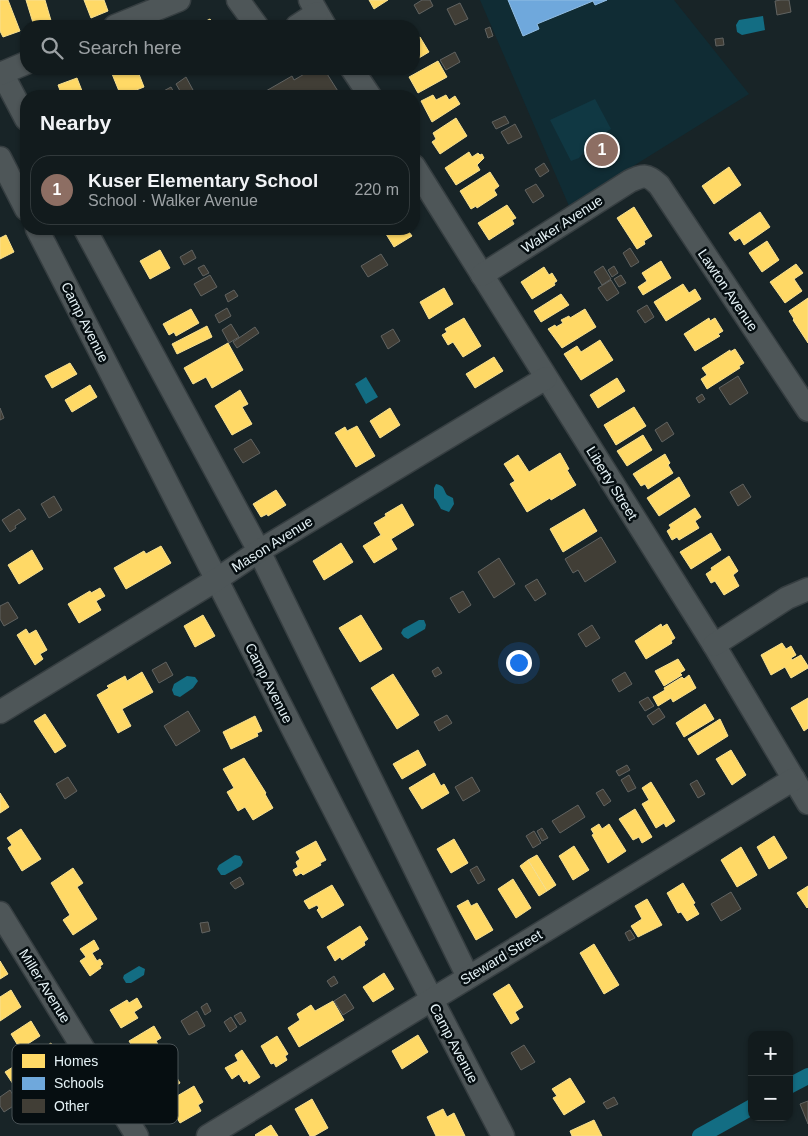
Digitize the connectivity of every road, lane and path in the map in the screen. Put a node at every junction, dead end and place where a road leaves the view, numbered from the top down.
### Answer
1 (179, 0) edge
2 (238, 0) edge
3 (318, 13) edge
4 (130, 20) edge
5 (253, 20) edge
6 (307, 20) edge
7 (20, 65) edge
8 (1, 73) edge
9 (356, 75) edge
10 (366, 90) edge
11 (20, 108) edge
12 (0, 158) edge
13 (420, 176) edge
14 (643, 176) joint
15 (20, 196) edge
16 (40, 235) edge
17 (88, 235) edge
18 (482, 274) junction
19 (546, 378) junction
20 (808, 410) edge
21 (258, 552) junction
22 (216, 580) junction
23 (808, 589) edge
24 (714, 645) junction
25 (0, 712) edge
26 (794, 779) junction
27 (808, 803) edge
28 (0, 913) edge
29 (468, 977) junction
30 (431, 999) junction
31 (80, 1044) edge
32 (130, 1124) edge
33 (137, 1136) edge
34 (208, 1136) edge
35 (503, 1136) edge

1 - 4 street
2 - 5 street
3 - 6 street
7 - 8 street
8 - 11 street
9 - 10 street
12 - 15 street
13 - 18 street, Liberty Street
14 - 18 street, Walker Avenue
14 - 20 street, Lawton Avenue
16 - 22 street, Camp Avenue
17 - 21 street
18 - 19 street, Liberty Street
19 - 21 street, Mason Avenue
19 - 24 street, Liberty Street
21 - 22 street, Mason Avenue
21 - 29 street
22 - 25 street, Mason Avenue
22 - 30 street, Camp Avenue
23 - 24 street
24 - 26 street, Liberty Street
26 - 27 street, Liberty Street
26 - 29 street, Steward Street
28 - 31 street, Miller Avenue
29 - 30 street, Steward Street
30 - 34 street, Steward Street
30 - 35 street, Camp Avenue
32 - 33 street, Miller Avenue

